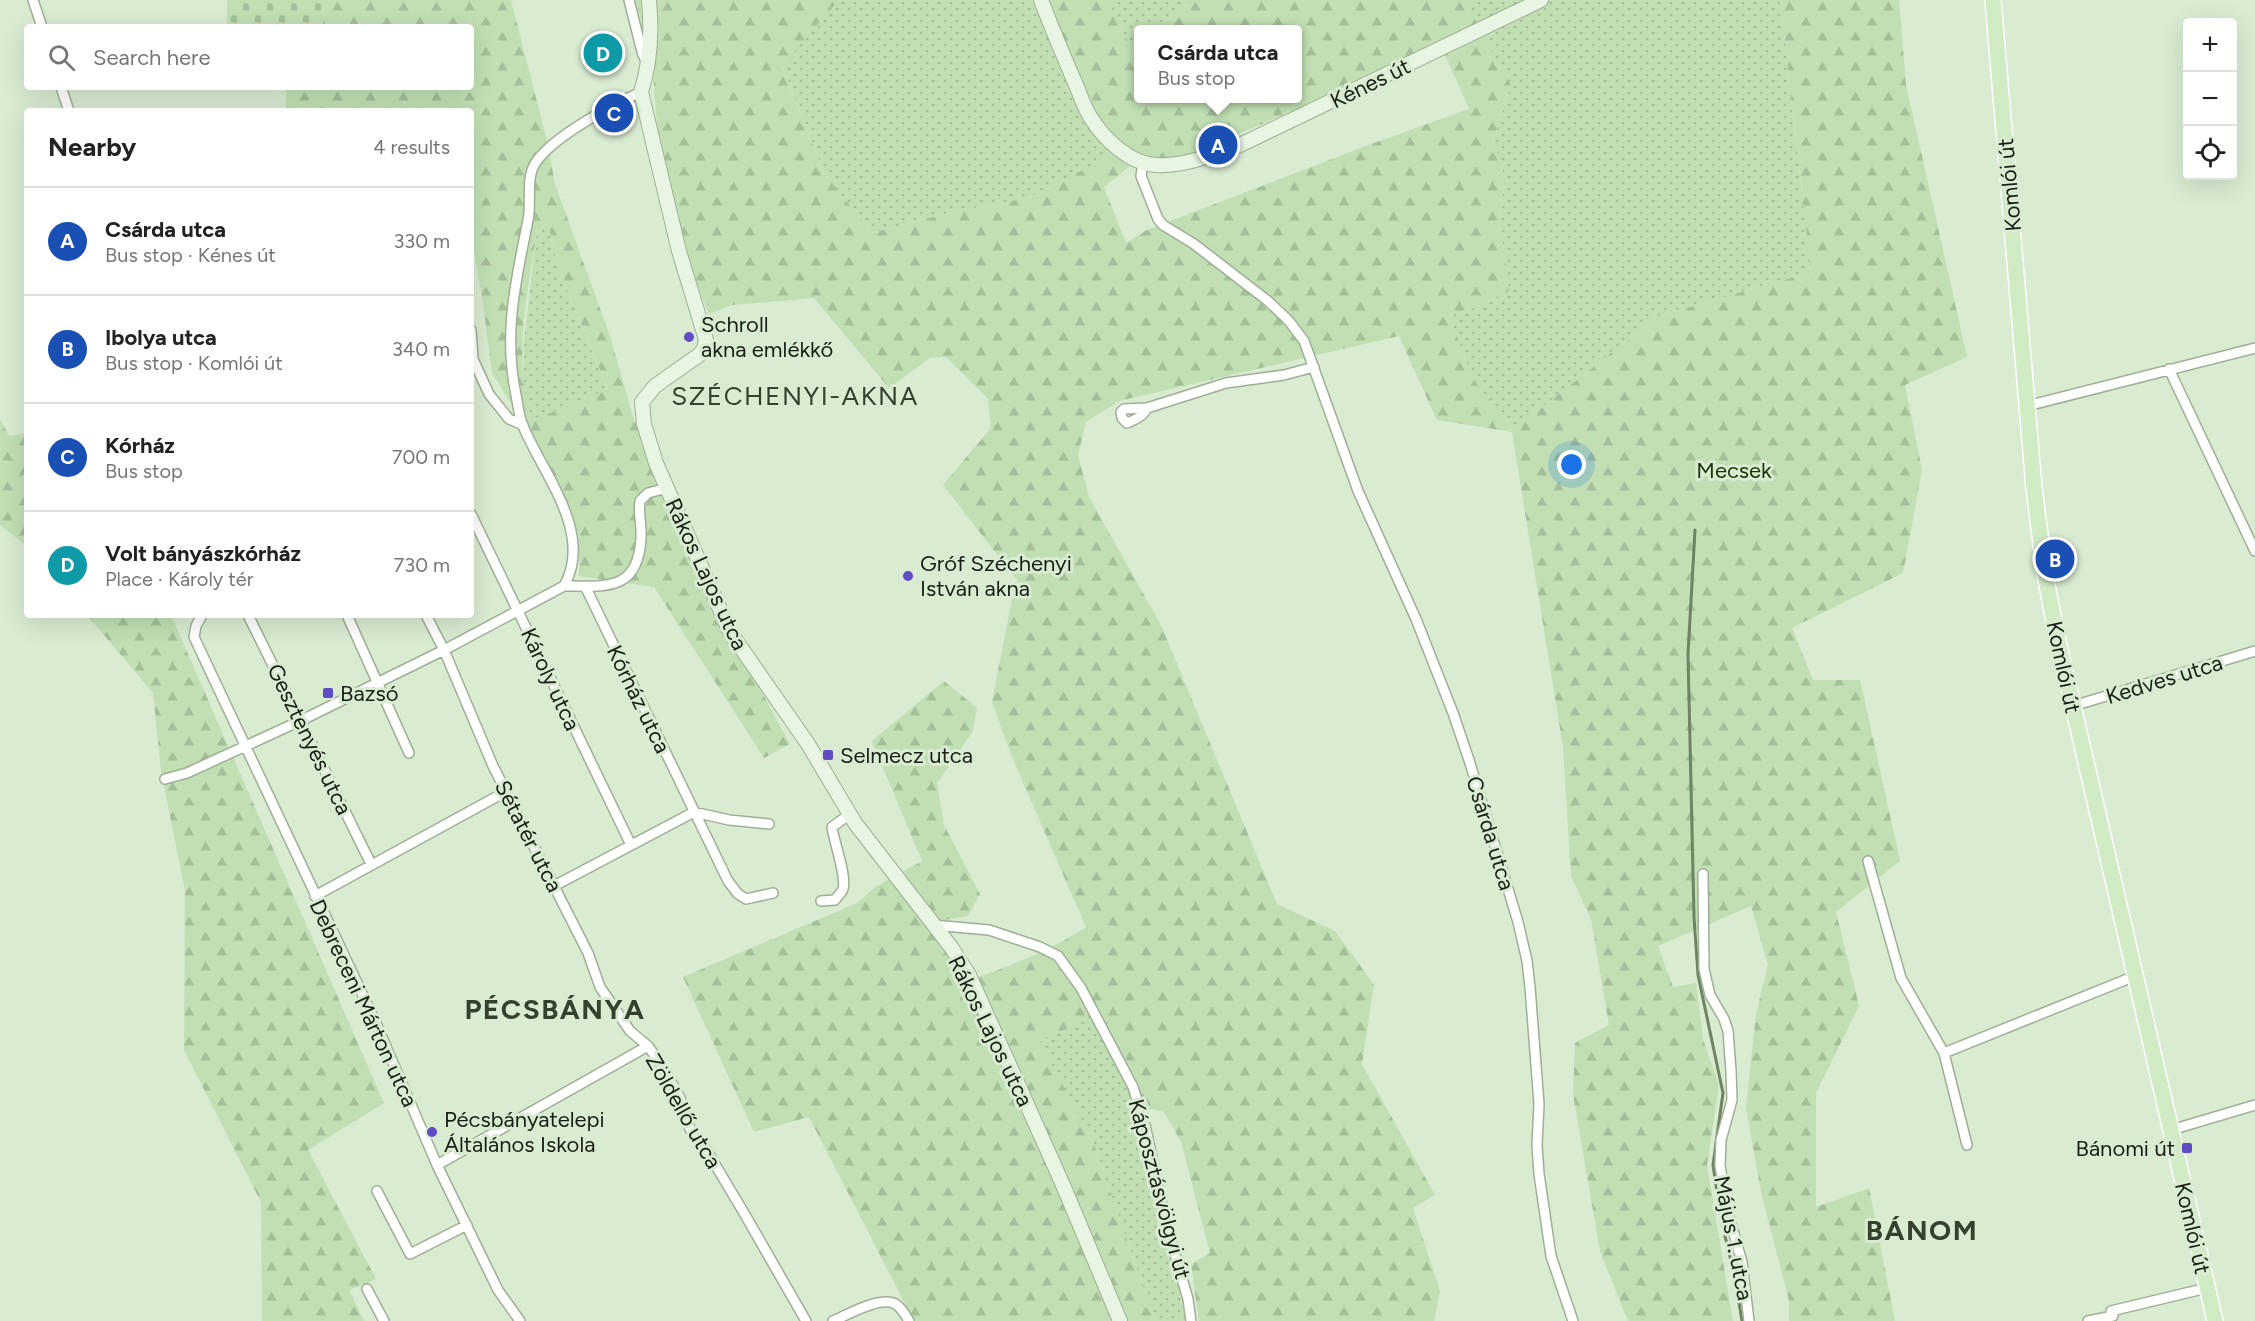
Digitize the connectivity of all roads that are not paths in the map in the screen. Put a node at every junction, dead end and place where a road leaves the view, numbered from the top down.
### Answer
1 (33, 0) edge
2 (629, 0) edge
3 (649, 0) edge
4 (1041, 0) edge
5 (1541, 0) edge
6 (1993, 0) edge
7 (41, 24) edge
8 (649, 67) junction
9 (62, 90) edge
10 (641, 92) junction
11 (68, 108) edge
12 (1143, 163) junction
13 (2255, 348) edge
14 (474, 361) edge
15 (1314, 367) junction
16 (2169, 369) junction
17 (2027, 406) junction
18 (1147, 408) dead end
19 (523, 425) junction
20 (666, 488) junction
21 (474, 520) edge
22 (2255, 551) edge
23 (564, 586) junction
24 (585, 586) junction
25 (519, 611) junction
26 (200, 618) edge
27 (250, 618) edge
28 (348, 618) edge
29 (428, 618) edge
30 (444, 650) junction
31 (2255, 651) edge
32 (377, 683) junction
33 (2073, 706) junction
34 (302, 720) junction
35 (246, 747) junction
36 (409, 753) dead end
37 (165, 779) dead end
38 (507, 791) junction
39 (694, 812) junction
40 (850, 814) junction
41 (769, 824) dead end
42 (631, 845) junction
43 (1868, 861) dead end
44 (371, 864) junction
45 (1702, 874) dead end
46 (554, 886) junction
47 (773, 892) dead end
48 (315, 896) junction
49 (821, 901) dead end
50 (932, 924) junction
51 (2135, 976) junction
52 (648, 1046) junction
53 (1944, 1053) junction
54 (2255, 1106) edge
55 (2171, 1130) junction
56 (1967, 1144) dead end
57 (436, 1165) junction
58 (378, 1191) dead end
59 (467, 1225) junction
60 (2207, 1288) junction
61 (366, 1289) dead end
62 (2113, 1318) edge
63 (384, 1321) edge
64 (520, 1321) edge
65 (806, 1321) edge
66 (832, 1321) edge
67 (909, 1321) edge
68 (1120, 1321) edge
69 (1191, 1321) edge
70 (1573, 1321) edge
71 (1749, 1321) edge
72 (2088, 1321) edge
73 (2215, 1321) edge

1 - 7 street
2 - 8 street
3 - 8 street
4 - 12 street
5 - 12 street, Kénes út
6 - 17 main road, Komlói út
8 - 10 street
9 - 11 street
10 - 19 street
10 - 20 street, Rákos Lajos utca
12 - 15 street, Csárda utca
13 - 16 street
14 - 19 street
15 - 18 street
15 - 70 street, Csárda utca
16 - 17 street
16 - 22 street
17 - 33 main road, Komlói út
19 - 23 street
20 - 24 street
20 - 40 street, Rákos Lajos utca
21 - 25 street, Károly utca
23 - 24 street
23 - 25 street
24 - 39 street, Kórház utca
25 - 30 street
25 - 42 street, Károly utca
26 - 35 street, Debreceni Márton utca
27 - 34 street, Gesztenyés utca
28 - 32 street
29 - 30 street, Sétatér utca
30 - 32 street
30 - 38 street, Sétatér utca
31 - 33 street, Kedves utca
32 - 34 street
32 - 36 street
33 - 51 main road, Komlói út
34 - 35 street
34 - 44 street, Gesztenyés utca
35 - 37 street
35 - 48 street, Debreceni Márton utca
38 - 44 street
38 - 46 street, Sétatér utca
39 - 41 street
39 - 42 street
39 - 47 street
40 - 49 street
40 - 50 street, Rákos Lajos utca
42 - 46 street
43 - 53 street
44 - 48 street
45 - 71 street, Május 1. utca
46 - 52 street, Sétatér utca
48 - 57 street, Debreceni Márton utca
50 - 68 street, Rákos Lajos utca
50 - 69 street, Káposztásvölgyi út
51 - 53 street
51 - 55 main road, Komlói út
52 - 57 street, Zöldellő utca
52 - 65 street, Zöldellő utca
53 - 56 street
54 - 55 street
55 - 60 main road, Komlói út
57 - 59 street, Debreceni Márton utca
58 - 59 street
59 - 64 street, Debreceni Márton utca
60 - 62 street
60 - 73 main road, Komlói út
61 - 63 street
62 - 72 street
66 - 67 street

